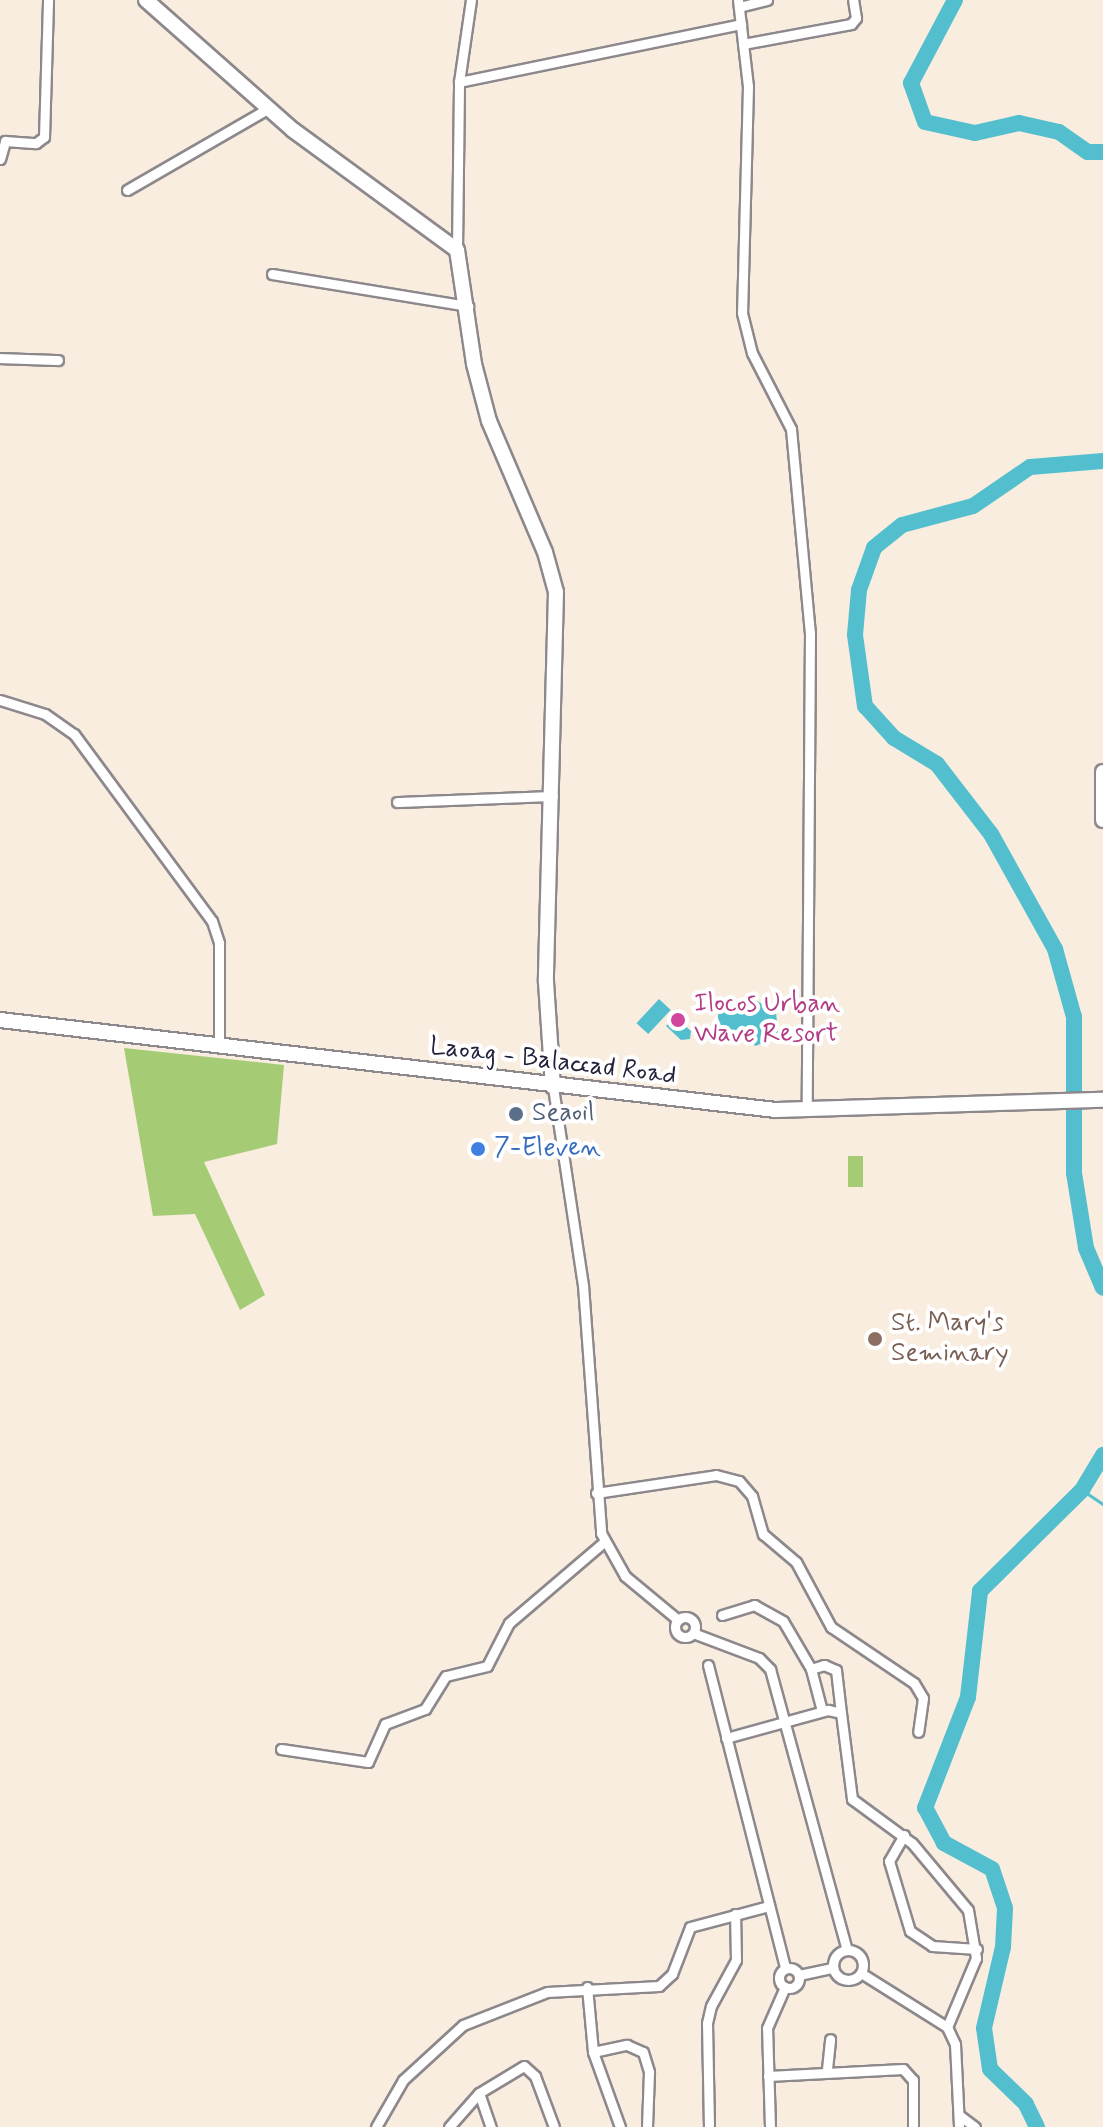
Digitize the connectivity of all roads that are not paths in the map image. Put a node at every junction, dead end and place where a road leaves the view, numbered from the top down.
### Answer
1 (48, 0) edge
2 (146, 0) edge
3 (471, 0) edge
4 (767, 0) edge
5 (853, 0) edge
6 (738, 3) edge
7 (741, 24) junction
8 (743, 44) junction
9 (459, 82) junction
10 (269, 108) junction
11 (0, 159) edge
12 (127, 190) dead end
13 (457, 250) junction
14 (272, 274) dead end
15 (468, 306) junction
16 (0, 358) edge
17 (58, 360) dead end
18 (0, 700) edge
19 (1103, 772) edge
20 (553, 796) junction
21 (397, 802) dead end
22 (1103, 820) edge
23 (0, 1020) edge
24 (219, 1045) junction
25 (553, 1087) junction
26 (1103, 1100) edge
27 (807, 1111) junction
28 (596, 1493) junction
29 (604, 1542) junction
30 (722, 1615) dead end
31 (708, 1665) dead end
32 (811, 1669) junction
33 (822, 1711) junction
34 (841, 1713) junction
35 (786, 1722) junction
36 (918, 1732) dead end
37 (726, 1738) junction
38 (281, 1749) dead end
39 (904, 1835) junction
40 (769, 1906) junction
41 (735, 1914) junction
42 (977, 1949) junction
43 (847, 1950) junction
44 (785, 1968) junction
45 (833, 1968) junction
46 (861, 1973) junction
47 (799, 1975) junction
48 (587, 1987) junction
49 (785, 1987) junction
50 (947, 2027) junction
51 (830, 2039) dead end
52 (593, 2052) junction
53 (827, 2069) junction
54 (768, 2076) junction
55 (479, 2093) junction
56 (959, 2115) junction
57 (376, 2127) edge
58 (449, 2127) edge
59 (491, 2127) edge
60 (554, 2127) edge
61 (620, 2127) edge
62 (647, 2127) edge
63 (709, 2127) edge
64 (770, 2127) edge
65 (913, 2127) edge
66 (959, 2127) edge
67 (975, 2127) edge

1 - 11 street
2 - 10 street
3 - 9 street
4 - 6 street
5 - 8 street
6 - 7 street
7 - 8 street
7 - 9 street
8 - 27 street
9 - 13 street
10 - 12 street
10 - 13 street
13 - 15 street
14 - 15 street
15 - 20 street
16 - 17 street
18 - 24 street
19 - 22 street
20 - 21 street
20 - 25 street
23 - 24 street, Laoag - Balaccad Road
24 - 25 street, Laoag - Balaccad Road
25 - 27 street, Laoag - Balaccad Road
25 - 28 street
26 - 27 street, Laoag - Balaccad Road
28 - 29 street
28 - 36 street
29 - 35 street
29 - 38 street
30 - 32 street
31 - 37 street
32 - 33 street
32 - 34 street
33 - 34 street
33 - 35 street
34 - 39 street
35 - 37 street
35 - 43 street
37 - 40 street
39 - 42 street
39 - 42 street
40 - 41 street
40 - 44 street
41 - 48 street
41 - 63 street
42 - 50 street
43 - 45 street
43 - 46 street
44 - 47 street
44 - 49 street
45 - 46 street
45 - 47 street
46 - 50 street
47 - 49 street
48 - 52 street
48 - 57 street
49 - 54 street
50 - 56 street
51 - 53 street
52 - 61 street
52 - 62 street
53 - 54 street
53 - 65 street
54 - 64 street
55 - 58 street
55 - 59 street
55 - 60 street
56 - 66 street
56 - 67 street

